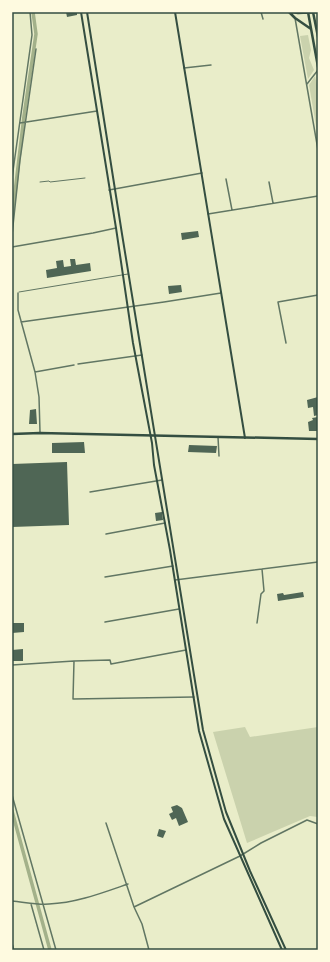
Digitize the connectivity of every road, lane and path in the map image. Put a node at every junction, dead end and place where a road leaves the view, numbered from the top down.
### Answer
1 (30, 12) edge
2 (81, 12) edge
3 (87, 12) edge
4 (175, 12) edge
5 (261, 12) edge
6 (291, 12) edge
7 (313, 12) edge
8 (318, 12) edge
9 (308, 13) edge
10 (295, 18) junction
11 (263, 19) dead end
12 (317, 25) edge
13 (311, 29) junction
14 (318, 37) edge
15 (36, 49) dead end
16 (211, 65) dead end
17 (318, 67) edge
18 (184, 68) junction
19 (318, 70) edge
20 (307, 86) junction
21 (97, 111) junction
22 (19, 123) junction
23 (25, 123) junction
24 (318, 150) edge
25 (202, 173) junction
26 (12, 178) edge
27 (85, 178) dead end
28 (226, 178) dead end
29 (40, 182) dead end
30 (269, 182) dead end
31 (114, 189) junction
32 (109, 190) junction
33 (318, 196) edge
34 (273, 203) junction
35 (232, 210) junction
36 (208, 214) junction
37 (116, 228) junction
38 (12, 234) edge
39 (12, 247) edge
40 (123, 274) junction
41 (128, 274) junction
42 (18, 293) joint
43 (221, 293) junction
44 (318, 294) edge
45 (134, 307) junction
46 (128, 308) junction
47 (21, 322) junction
48 (286, 343) dead end
49 (142, 355) junction
50 (136, 356) junction
51 (78, 364) dead end
52 (74, 365) dead end
53 (35, 372) junction
54 (40, 433) junction
55 (12, 434) edge
56 (150, 436) junction
57 (156, 436) junction
58 (218, 437) junction
59 (245, 438) junction
60 (318, 439) edge
61 (219, 456) dead end
62 (162, 480) junction
63 (158, 481) junction
64 (90, 492) dead end
65 (165, 523) junction
66 (106, 534) dead end
67 (318, 562) edge
68 (173, 566) junction
69 (262, 569) junction
70 (105, 577) dead end
71 (179, 579) junction
72 (175, 580) junction
73 (179, 609) junction
74 (105, 622) dead end
75 (257, 623) dead end
76 (186, 650) junction
77 (74, 661) junction
78 (12, 665) edge
79 (194, 697) junction
80 (12, 795) edge
81 (106, 823) dead end
82 (318, 824) edge
83 (243, 854) junction
84 (240, 856) junction
85 (128, 884) junction
86 (12, 901) edge
87 (31, 904) junction
88 (43, 904) junction
89 (134, 907) junction
90 (44, 950) edge
91 (56, 950) edge
92 (149, 950) edge
93 (282, 950) edge
94 (286, 950) edge

1 - 22 street
2 - 21 main road
3 - 31 main road
4 - 18 main road
5 - 11 street
6 - 9 main road
6 - 10 main road
7 - 8 main road
7 - 9 main road
7 - 12 main road
9 - 13 main road
10 - 13 main road
10 - 20 street
12 - 14 main road
13 - 17 main road
15 - 23 street
16 - 18 street
18 - 25 main road
19 - 20 street
20 - 24 street
21 - 23 street
21 - 32 main road
22 - 23 street
22 - 26 street
23 - 38 street
25 - 31 street
25 - 36 main road
27 - 29 lane
28 - 35 street
30 - 34 street
31 - 32 street
31 - 41 main road
32 - 37 main road
33 - 34 street
34 - 35 street
35 - 36 street
36 - 43 main road
37 - 39 street
37 - 40 main road
40 - 41 lane
40 - 42 lane
40 - 46 main road
41 - 45 main road
42 - 47 street
43 - 45 street
43 - 59 main road
44 - 48 street
45 - 46 street
45 - 49 main road
46 - 47 street
46 - 50 main road
47 - 53 street
49 - 50 street
49 - 57 main road
50 - 51 street
50 - 56 main road
52 - 53 street
53 - 54 street
54 - 55 main road
54 - 56 main road
56 - 57 main road
56 - 63 main road
57 - 58 main road
57 - 62 main road
58 - 59 main road
58 - 61 street
59 - 60 main road
62 - 63 street
62 - 71 main road
63 - 64 street
63 - 65 main road
65 - 66 street
65 - 68 main road
67 - 69 street
68 - 70 street
68 - 72 main road
69 - 71 street
69 - 75 street
71 - 72 street
71 - 83 main road
72 - 73 main road
73 - 74 street
73 - 76 main road
76 - 77 street
76 - 79 main road
77 - 78 street
77 - 79 street
79 - 84 main road
80 - 88 street
81 - 85 street
82 - 83 street
83 - 84 street
83 - 94 main road
84 - 89 street
84 - 93 main road
85 - 88 street
85 - 89 street
86 - 87 street
87 - 88 street
87 - 90 street
88 - 91 street
89 - 92 street

